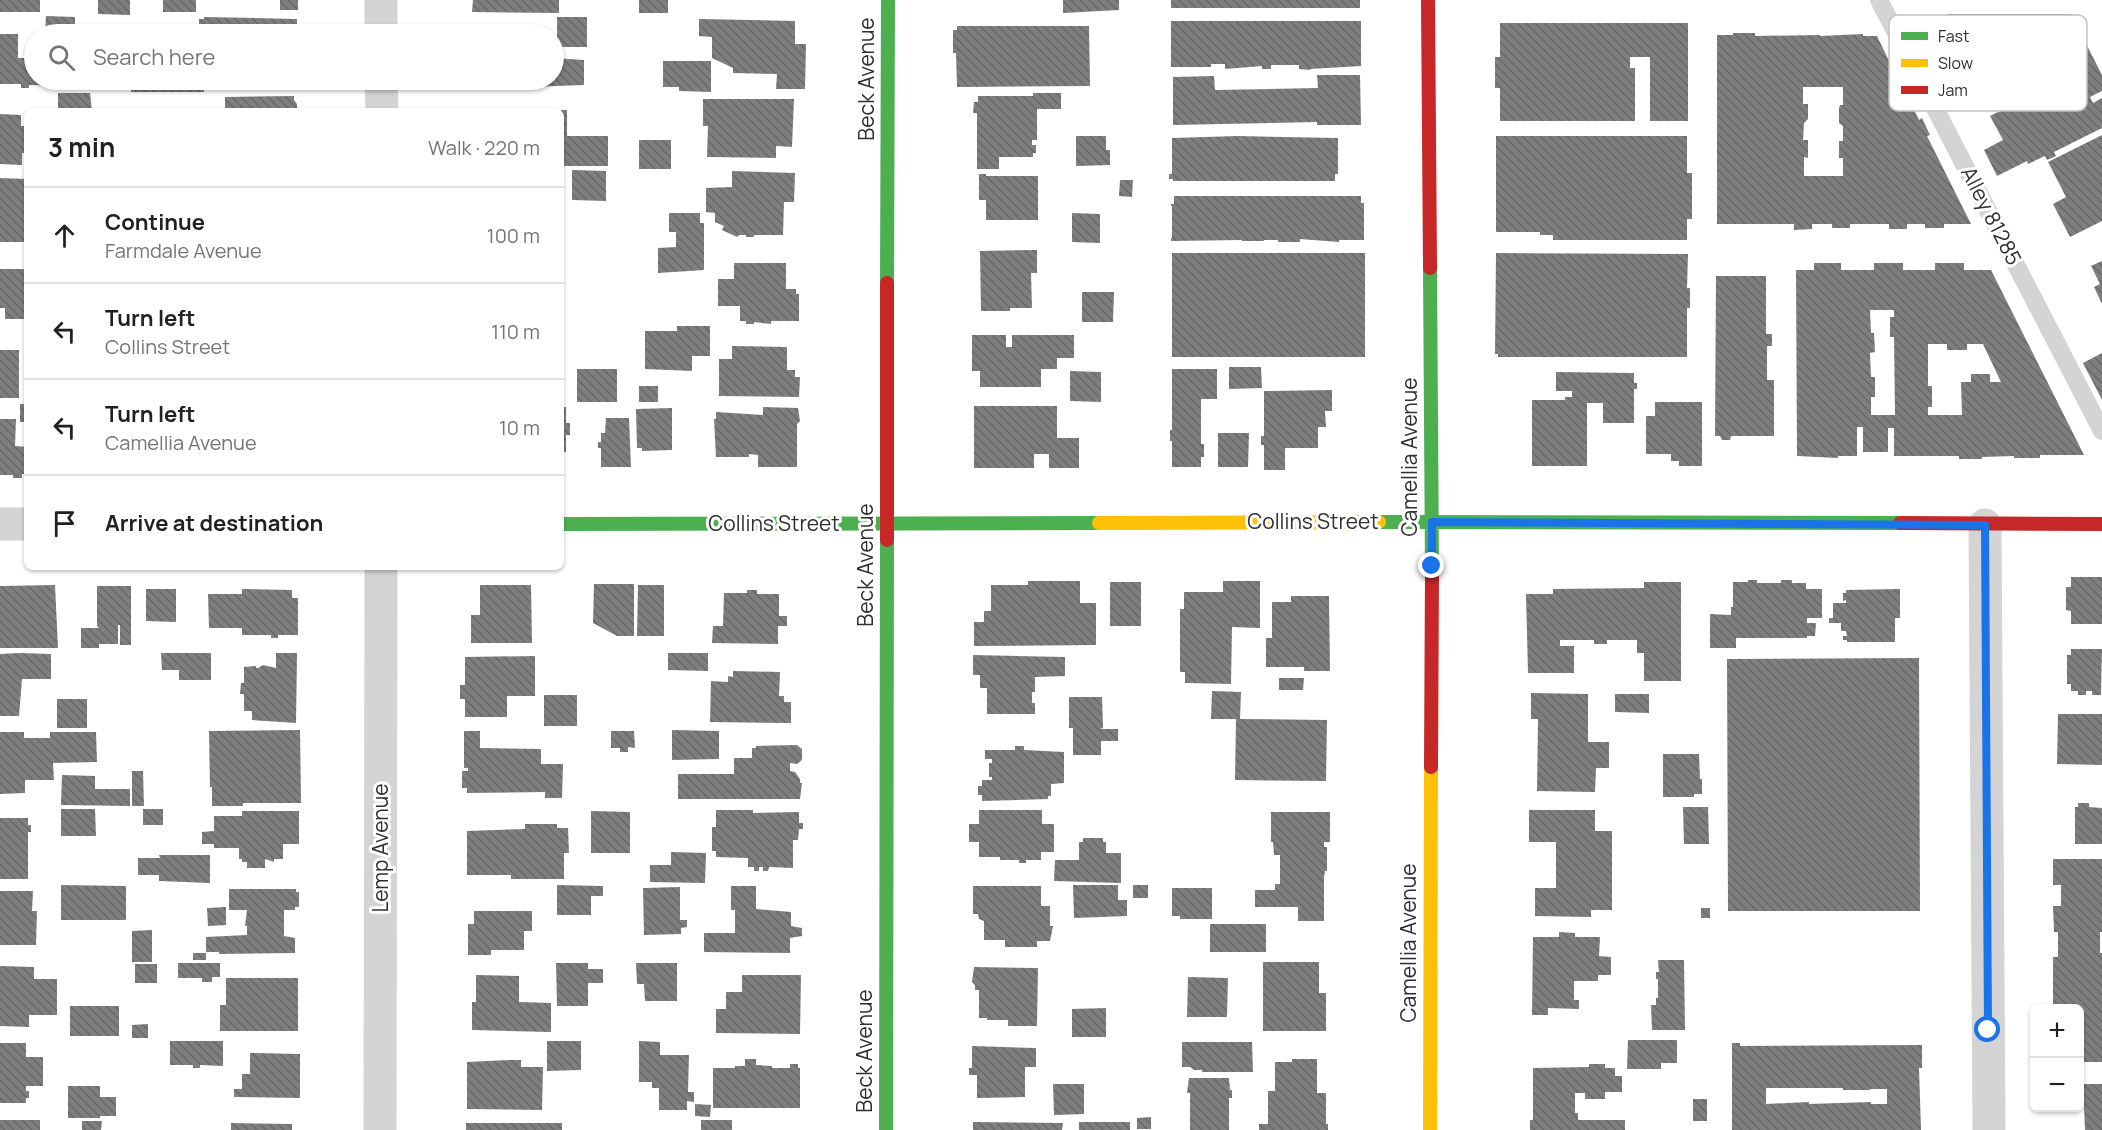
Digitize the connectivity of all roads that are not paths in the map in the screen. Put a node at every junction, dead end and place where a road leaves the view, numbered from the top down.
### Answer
1 (381, 0) edge
2 (888, 0) edge
3 (1428, 0) edge
4 (1879, 0) edge
5 (1889, 19) edge
6 (381, 24) edge
7 (381, 90) edge
8 (381, 108) edge
9 (1936, 111) edge
10 (2102, 431) edge
11 (1432, 522) junction
12 (0, 524) edge
13 (24, 524) edge
14 (564, 524) edge
15 (888, 524) junction
16 (2102, 524) edge
17 (1985, 525) junction
18 (381, 570) edge
19 (380, 1130) edge
20 (886, 1130) edge
21 (1430, 1130) edge
22 (1989, 1130) edge

1 - 6 street
2 - 15 street, Beck Avenue
3 - 11 street, Camellia Avenue
4 - 5 lane, Alley 81285
7 - 8 street
9 - 10 lane, Alley 81285
11 - 15 street, Collins Street
11 - 17 street, Collins Street
11 - 21 street, Camellia Avenue
12 - 13 street
14 - 15 street, Collins Street
15 - 20 street, Beck Avenue
16 - 17 street, Collins Street
17 - 22 street
18 - 19 street, Lemp Avenue

